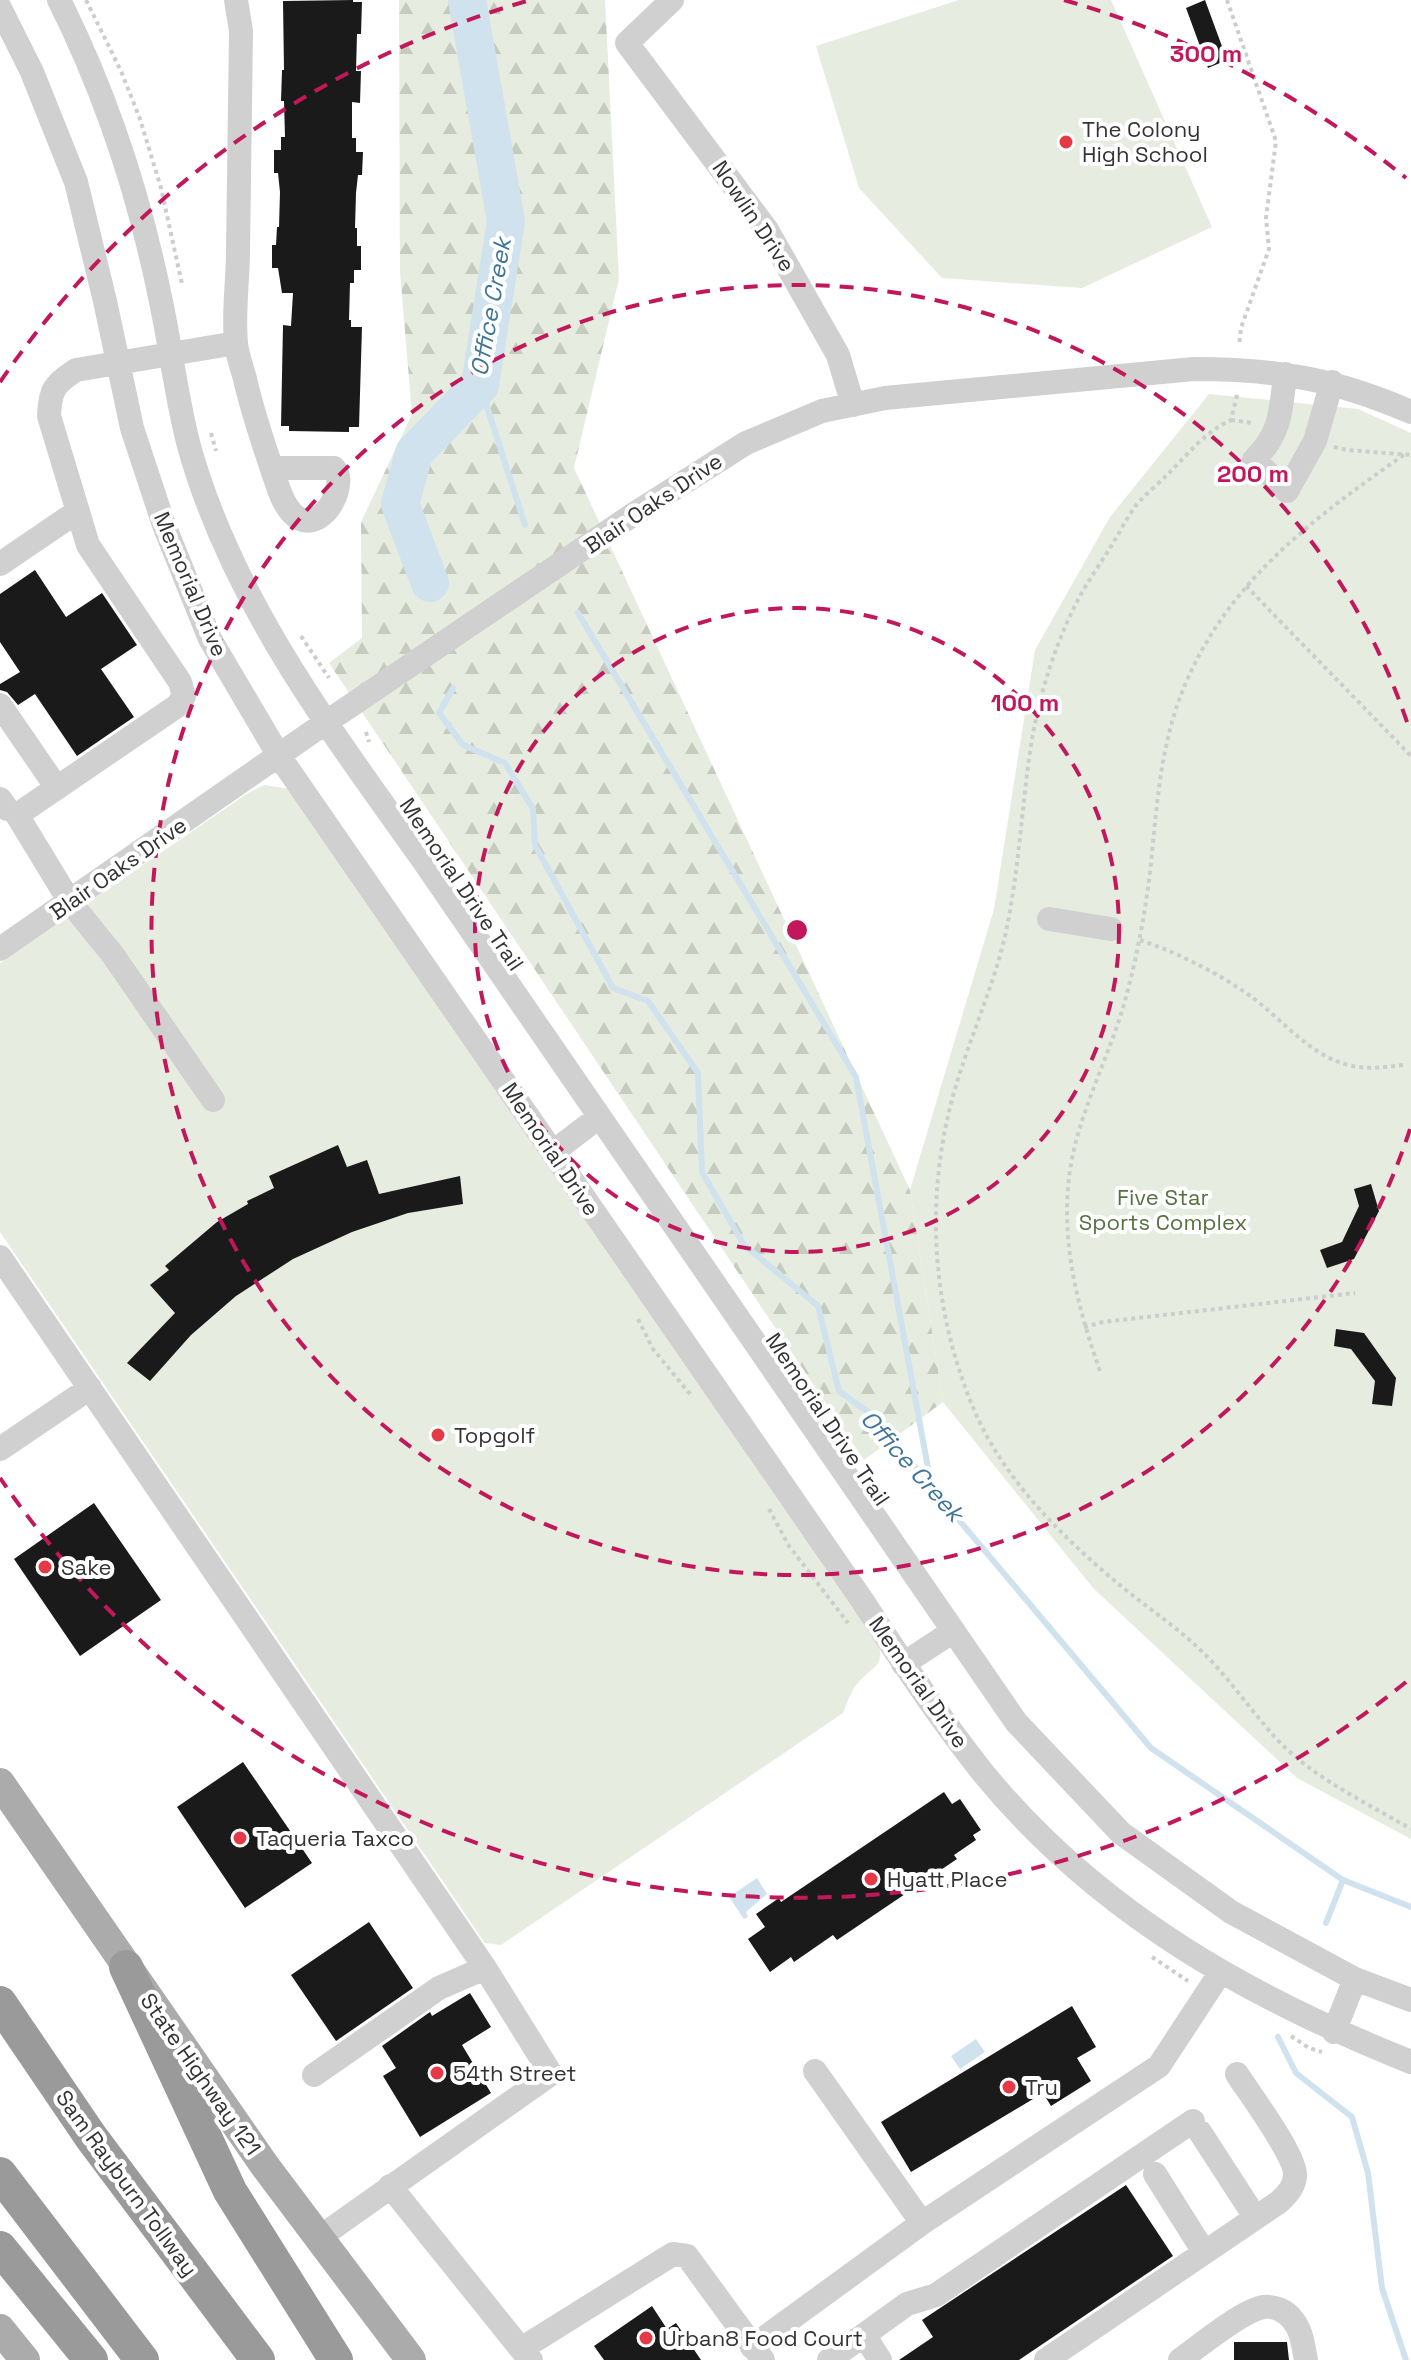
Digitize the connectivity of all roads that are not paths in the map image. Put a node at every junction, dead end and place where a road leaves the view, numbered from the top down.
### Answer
1 (59, 0) edge
2 (236, 0) edge
3 (672, 0) edge
4 (0, 8) edge
5 (236, 343) junction
6 (170, 353) junction
7 (116, 361) junction
8 (1285, 374) junction
9 (1332, 382) junction
10 (853, 405) junction
11 (1411, 412) edge
12 (272, 468) dead end
13 (78, 511) junction
14 (0, 564) edge
15 (0, 705) edge
16 (325, 723) junction
17 (279, 756) junction
18 (57, 788) junction
19 (6, 809) edge
20 (70, 902) junction
21 (1049, 919) dead end
22 (1111, 929) dead end
23 (0, 949) edge
24 (213, 1100) dead end
25 (599, 1117) junction
26 (553, 1152) junction
27 (0, 1257) edge
28 (90, 1388) junction
29 (0, 1449) edge
30 (952, 1632) junction
31 (903, 1664) junction
32 (0, 1783) edge
33 (126, 1967) junction
34 (485, 1968) junction
35 (1220, 1973) junction
36 (1355, 1979) junction
37 (1411, 2000) edge
38 (0, 2003) edge
39 (1334, 2032) junction
40 (1411, 2062) edge
41 (815, 2071) dead end
42 (1237, 2074) dead end
43 (314, 2075) dead end
44 (0, 2174) edge
45 (1155, 2174) dead end
46 (390, 2186) junction
47 (1255, 2217) junction
48 (922, 2223) junction
49 (320, 2237) junction
50 (0, 2248) edge
51 (1204, 2252) junction
52 (0, 2329) edge
53 (864, 2335) junction
54 (526, 2354) edge
55 (758, 2354) edge
56 (25, 2360) edge
57 (91, 2360) edge
58 (142, 2360) edge
59 (258, 2360) edge
60 (336, 2360) edge
61 (411, 2360) edge
62 (829, 2360) edge
63 (880, 2360) edge
64 (1046, 2360) edge
65 (1180, 2360) edge
66 (1306, 2360) edge

1 - 6 street
2 - 5 street
3 - 10 street, Nowlin Drive
4 - 7 street, Memorial Drive
5 - 6 street
5 - 12 street
6 - 7 street
6 - 16 street
7 - 13 street
7 - 17 street, Memorial Drive
8 - 9 street, Blair Oaks Drive
8 - 9 street
8 - 10 street, Blair Oaks Drive
9 - 11 street, Blair Oaks Drive
10 - 16 street, Blair Oaks Drive
13 - 14 street
13 - 18 street
15 - 18 street
16 - 17 street, Blair Oaks Drive
16 - 25 street
17 - 20 street, Blair Oaks Drive
17 - 26 street, Memorial Drive
18 - 19 street
19 - 20 street
20 - 23 street, Blair Oaks Drive
20 - 24 street
21 - 22 street
25 - 26 street
25 - 30 street
26 - 31 street, Memorial Drive
27 - 28 street
28 - 29 street
28 - 34 street
30 - 31 street
30 - 36 street
31 - 35 street, Memorial Drive
32 - 33 main road, State Highway 121
33 - 49 main road, State Highway 121
33 - 60 highway
34 - 43 street
34 - 46 street
35 - 39 street, Memorial Drive
35 - 48 street
36 - 37 street
36 - 39 street
38 - 59 highway, Sam Rayburn Tollway
39 - 40 street, Memorial Drive
41 - 48 street
42 - 47 street
44 - 58 highway
45 - 51 street
46 - 49 street
46 - 54 street
47 - 51 street
47 - 53 street
48 - 55 street
49 - 61 main road, State Highway 121
50 - 57 highway
51 - 64 street
52 - 56 main road
53 - 62 street
53 - 63 street
54 - 55 street
65 - 66 street

